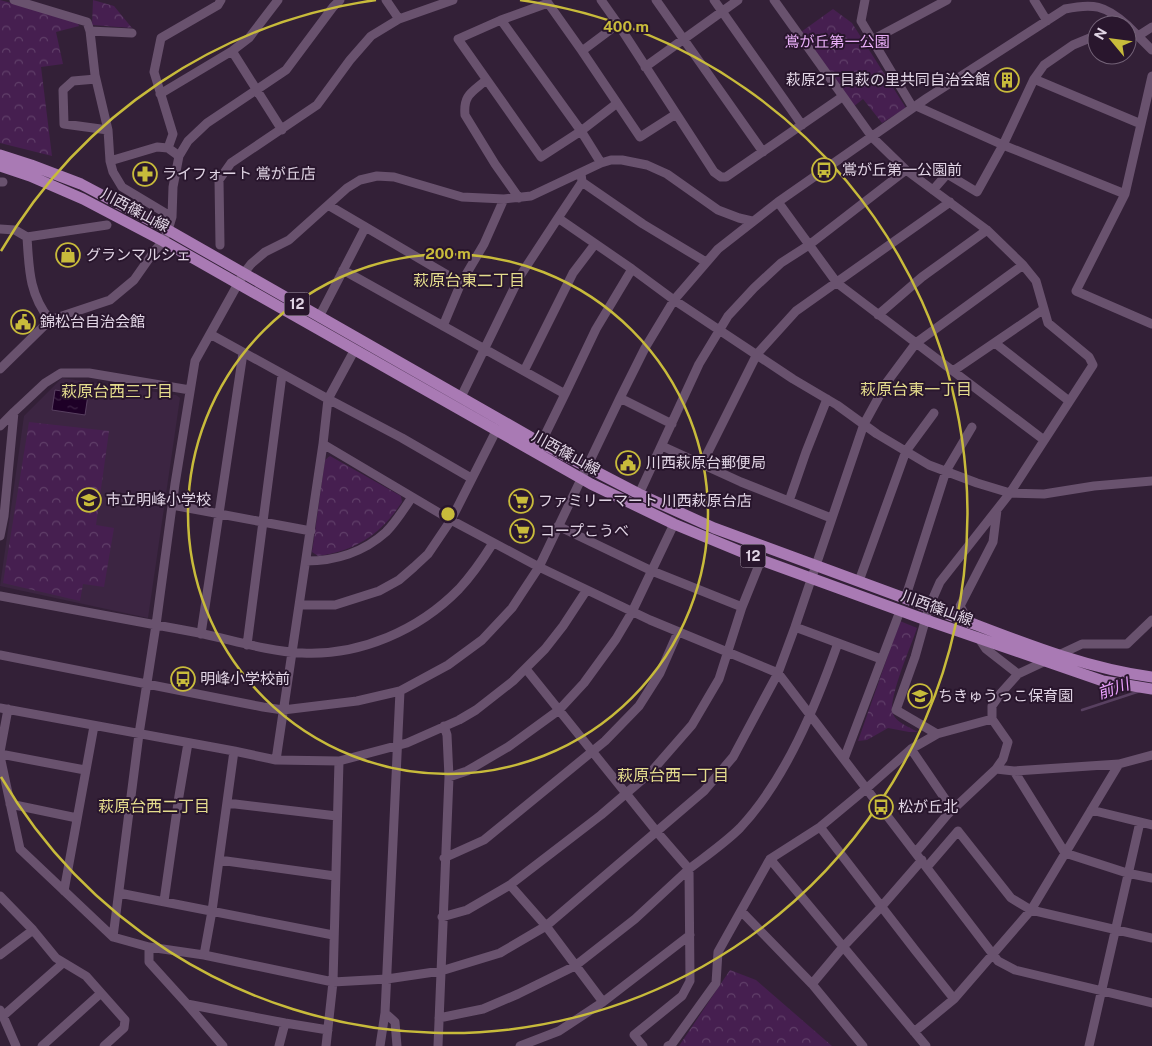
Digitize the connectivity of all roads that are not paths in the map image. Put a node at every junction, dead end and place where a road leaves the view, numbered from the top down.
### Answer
1 (14, 0) edge
2 (221, 0) edge
3 (278, 0) edge
4 (340, 0) edge
5 (386, 0) edge
6 (453, 0) edge
7 (601, 0) edge
8 (656, 0) edge
9 (714, 0) edge
10 (738, 0) edge
11 (774, 0) edge
12 (865, 0) edge
13 (947, 0) edge
14 (1034, 0) edge
15 (1097, 3) edge
16 (722, 12) junction
17 (1112, 15) edge
18 (399, 19) junction
19 (501, 20) junction
20 (1047, 21) junction
21 (618, 24) junction
22 (1152, 27) edge
23 (90, 31) junction
24 (132, 33) dead end
25 (1138, 36) joint
26 (684, 39) junction
27 (1087, 39) edge
28 (872, 40) junction
29 (1152, 50) edge
30 (232, 51) junction
31 (582, 51) junction
32 (645, 67) junction
33 (1152, 76) edge
34 (96, 79) junction
35 (1034, 79) junction
36 (486, 80) junction
37 (257, 90) junction
38 (160, 94) junction
39 (842, 97) junction
40 (616, 104) junction
41 (915, 107) junction
42 (676, 114) junction
43 (1141, 124) junction
44 (802, 125) junction
45 (108, 130) junction
46 (282, 130) junction
47 (581, 131) junction
48 (872, 137) junction
49 (1003, 145) junction
50 (168, 148) junction
51 (763, 152) junction
52 (0, 155) edge
53 (179, 156) junction
54 (110, 161) junction
55 (601, 163) junction
56 (0, 166) edge
57 (906, 170) junction
58 (581, 172) junction
59 (582, 182) junction
60 (934, 190) junction
61 (1125, 194) junction
62 (519, 198) junction
63 (504, 199) junction
64 (778, 202) junction
65 (950, 202) junction
66 (328, 206) junction
67 (172, 217) junction
68 (558, 218) junction
69 (752, 221) junction
70 (108, 225) dead end
71 (364, 228) junction
72 (0, 230) edge
73 (168, 230) junction
74 (987, 230) junction
75 (27, 236) junction
76 (163, 241) junction
77 (595, 244) junction
78 (220, 245) dead end
79 (809, 245) junction
80 (706, 262) junction
81 (1023, 265) junction
82 (632, 269) junction
83 (343, 270) junction
84 (244, 273) junction
85 (461, 283) junction
86 (837, 283) junction
87 (237, 285) junction
88 (674, 300) junction
89 (1044, 309) junction
90 (878, 315) junction
91 (319, 316) junction
92 (50, 320) junction
93 (1152, 324) edge
94 (443, 326) junction
95 (720, 329) junction
96 (210, 334) junction
97 (916, 343) junction
98 (995, 343) junction
99 (484, 348) junction
100 (354, 351) junction
101 (243, 353) junction
102 (757, 354) junction
103 (0, 369) edge
104 (953, 371) junction
105 (524, 372) junction
106 (282, 375) junction
107 (190, 390) junction
108 (565, 394) junction
109 (461, 396) junction
110 (620, 398) junction
111 (328, 399) junction
112 (827, 399) junction
113 (1070, 401) junction
114 (14, 412) junction
115 (934, 413) dead end
116 (672, 424) junction
117 (864, 424) junction
118 (0, 426) edge
119 (972, 427) dead end
120 (496, 431) junction
121 (1044, 440) junction
122 (541, 443) junction
123 (323, 444) junction
124 (662, 446) junction
125 (906, 451) junction
126 (702, 464) junction
127 (946, 471) junction
128 (584, 474) junction
129 (471, 478) junction
130 (1152, 481) edge
131 (1010, 493) junction
132 (639, 494) junction
133 (412, 497) junction
134 (790, 501) junction
135 (172, 505) junction
136 (997, 509) junction
137 (219, 514) junction
138 (831, 518) junction
139 (451, 520) junction
140 (264, 521) junction
141 (674, 524) junction
142 (558, 526) junction
143 (311, 531) junction
144 (0, 536) edge
145 (493, 543) junction
146 (761, 560) junction
147 (306, 561) junction
148 (815, 565) junction
149 (539, 568) junction
150 (652, 571) junction
151 (812, 578) junction
152 (859, 581) junction
153 (586, 591) junction
154 (0, 596) edge
155 (905, 599) junction
156 (300, 604) junction
157 (742, 607) junction
158 (932, 608) junction
159 (900, 611) junction
160 (632, 612) junction
161 (1152, 620) edge
162 (927, 621) junction
163 (156, 625) junction
164 (795, 627) junction
165 (678, 632) junction
166 (201, 634) junction
167 (838, 643) junction
168 (248, 645) junction
169 (293, 652) junction
170 (728, 652) junction
171 (0, 655) edge
172 (881, 659) junction
173 (526, 669) junction
174 (778, 673) junction
175 (1018, 674) junction
176 (1152, 677) edge
177 (147, 684) junction
178 (1152, 689) edge
179 (400, 691) junction
180 (4, 708) edge
181 (283, 710) junction
182 (560, 710) junction
183 (810, 714) junction
184 (992, 719) junction
185 (94, 726) junction
186 (444, 726) junction
187 (139, 734) junction
188 (937, 734) junction
189 (188, 743) junction
190 (396, 746) junction
191 (911, 749) junction
192 (234, 751) junction
193 (592, 751) junction
194 (0, 754) edge
195 (1152, 755) edge
196 (844, 759) junction
197 (276, 760) junction
198 (338, 761) junction
199 (1118, 764) junction
200 (996, 769) junction
201 (85, 770) junction
202 (1014, 772) junction
203 (449, 776) junction
204 (867, 788) junction
205 (627, 794) junction
206 (227, 803) junction
207 (10, 804) junction
208 (952, 809) junction
209 (1091, 810) junction
210 (337, 816) junction
211 (77, 818) junction
212 (1140, 822) junction
213 (1152, 825) edge
214 (820, 827) junction
215 (657, 832) junction
216 (1066, 853) junction
217 (444, 858) junction
218 (770, 859) junction
219 (219, 860) junction
220 (922, 860) junction
221 (689, 869) junction
222 (1127, 873) junction
223 (335, 876) junction
224 (1152, 878) edge
225 (510, 885) junction
226 (64, 891) junction
227 (119, 893) junction
228 (0, 896) edge
229 (164, 901) junction
230 (882, 906) junction
231 (1031, 910) junction
232 (212, 911) junction
233 (741, 911) junction
234 (442, 917) junction
235 (546, 926) junction
236 (1116, 929) junction
237 (33, 930) junction
238 (333, 935) junction
239 (690, 935) junction
240 (113, 938) junction
241 (1152, 938) edge
242 (149, 947) junction
243 (843, 947) junction
244 (0, 955) edge
245 (204, 955) junction
246 (992, 955) junction
247 (64, 963) junction
248 (575, 966) junction
249 (441, 971) junction
250 (386, 979) junction
251 (332, 982) junction
252 (812, 984) junction
253 (1101, 991) junction
254 (101, 993) junction
255 (954, 999) junction
256 (603, 1002) junction
257 (1152, 1003) edge
258 (187, 1004) junction
259 (385, 1012) junction
260 (1, 1013) edge
261 (439, 1018) junction
262 (285, 1023) junction
263 (328, 1030) junction
264 (914, 1032) junction
265 (16, 1046) edge
266 (42, 1046) edge
267 (104, 1046) edge
268 (223, 1046) edge
269 (279, 1046) edge
270 (326, 1046) edge
271 (380, 1046) edge
272 (397, 1046) edge
273 (438, 1046) edge
274 (520, 1046) edge
275 (643, 1046) edge
276 (668, 1046) edge
277 (863, 1046) edge
278 (926, 1046) edge
279 (1089, 1046) edge

1 - 23 street
2 - 38 street
3 - 30 street
4 - 37 street
5 - 18 street
6 - 18 street
7 - 21 street
8 - 26 street
9 - 16 street
10 - 16 street
11 - 39 street
12 - 28 street
13 - 28 street
14 - 20 street
15 - 17 street
15 - 20 street
16 - 26 street
16 - 44 street
18 - 46 street
19 - 31 street
19 - 36 street
19 - 47 street
20 - 41 street
21 - 31 street
21 - 32 street
22 - 25 street
23 - 24 street
23 - 34 street
25 - 29 street
26 - 32 street
26 - 51 street
27 - 35 street
28 - 41 street
30 - 37 street
30 - 38 street
31 - 40 street
32 - 42 street
33 - 43 street
34 - 45 street
34 - 45 street
35 - 43 street
35 - 49 street
36 - 47 street
36 - 62 street
37 - 46 street
37 - 53 street
38 - 50 street
39 - 44 street
39 - 48 street
40 - 42 street
40 - 47 street
41 - 48 street
41 - 49 street
42 - 51 street
43 - 61 street
44 - 51 street
45 - 54 street
46 - 78 street
47 - 55 street
48 - 57 street
48 - 64 street
49 - 60 street
49 - 61 street
50 - 53 street
50 - 54 street
52 - 73 main road, 川西篠山線 / 12
53 - 67 street
54 - 67 street
55 - 58 street
55 - 69 street
56 - 76 main road, 川西篠山線 / 12
57 - 60 street
57 - 79 street
58 - 59 street
58 - 62 street
59 - 68 street
59 - 80 street
60 - 65 street
61 - 93 street
62 - 63 street
63 - 66 street
63 - 85 street
64 - 69 street
64 - 79 street
65 - 74 street
65 - 86 street
66 - 71 street
66 - 84 street
67 - 73 street
68 - 77 street
68 - 99 street
69 - 80 street
70 - 75 street
71 - 83 street
71 - 85 street
72 - 75 street
73 - 76 street
73 - 84 main road, 川西篠山線 / 12
74 - 81 street
74 - 90 street
75 - 92 street
76 - 87 main road, 川西篠山線 / 12
76 - 92 street
77 - 82 street
77 - 105 street
79 - 86 street
79 - 95 street
80 - 88 street
81 - 89 street
81 - 97 street
82 - 88 street
82 - 108 street
83 - 91 street
83 - 94 street
84 - 87 street
84 - 91 main road, 川西篠山線 / 12
85 - 94 street
86 - 90 street
86 - 102 street
87 - 96 street
87 - 100 main road, 川西篠山線 / 12
88 - 95 street
88 - 110 street
89 - 98 street
89 - 113 street
90 - 97 street
91 - 109 main road, 川西篠山線 / 12
92 - 103 street
94 - 99 street
95 - 102 street
95 - 116 street
96 - 101 street
96 - 107 street
97 - 104 street
97 - 117 street
98 - 104 street
98 - 113 street
99 - 105 street
99 - 109 street
100 - 111 street
100 - 120 main road, 川西篠山線 / 12
101 - 106 street
101 - 137 street
102 - 112 street
102 - 126 street
104 - 121 street
105 - 108 street
106 - 111 street
106 - 140 street
107 - 114 street
107 - 135 street
108 - 122 street
109 - 122 main road, 川西篠山線 / 12
110 - 116 street
110 - 128 street
111 - 123 street
111 - 129 street
112 - 117 street
112 - 134 street
113 - 121 street
114 - 118 street
114 - 144 street
115 - 125 street
116 - 124 street
117 - 125 street
117 - 138 street
119 - 127 street
120 - 128 main road, 川西篠山線 / 12
120 - 129 street
121 - 131 street
122 - 128 main road, 川西篠山線 / 12
123 - 133 street
123 - 143 street
124 - 126 street
124 - 132 street
125 - 127 street
125 - 152 street
126 - 134 street
127 - 131 street
127 - 155 street
128 - 132 main road, 川西篠山線 / 12
128 - 141 main road, 川西篠山線 / 12
128 - 142 street
129 - 139 street
130 - 131 street
131 - 136 street
132 - 148 main road, 川西篠山線 / 12
133 - 139 street
133 - 147 street
134 - 138 street
135 - 137 street
135 - 163 street
136 - 158 street
136 - 175 street
137 - 140 street
137 - 166 street
138 - 148 street
139 - 145 street
139 - 156 street
140 - 143 street
140 - 168 street
141 - 146 main road, 川西篠山線 / 12
141 - 150 street
142 - 149 street
142 - 150 street
143 - 147 street
145 - 149 street
145 - 169 street
146 - 151 main road, 川西篠山線 / 12
146 - 157 street
147 - 156 street
148 - 151 street
148 - 152 main road, 川西篠山線 / 12
149 - 153 street
149 - 179 street
150 - 157 street
150 - 160 street
151 - 159 main road, 川西篠山線 / 12
151 - 164 street
152 - 155 main road, 川西篠山線 / 12
153 - 160 street
153 - 173 street
154 - 163 street
155 - 158 main road, 川西篠山線 / 12
156 - 169 street
157 - 170 street
158 - 162 street
158 - 176 main road, 川西篠山線 / 12, bridge
159 - 162 main road, 川西篠山線 / 12
159 - 172 street
160 - 165 street
160 - 182 street
161 - 175 street
162 - 178 main road, 川西篠山線 / 12, bridge
162 - 188 street
163 - 166 street
163 - 177 street
164 - 167 street
164 - 174 street
165 - 170 street
165 - 193 street
166 - 168 street
167 - 172 street
167 - 183 street
168 - 169 street
169 - 181 street
170 - 174 street
170 - 205 street
171 - 177 street
172 - 196 street
173 - 182 street
173 - 186 street
174 - 183 street
174 - 215 street
175 - 184 street
177 - 181 street
177 - 187 street
179 - 181 street
179 - 190 street
180 - 185 street
180 - 194 street
181 - 197 street
182 - 193 street
182 - 203 street
183 - 196 street
183 - 221 street
184 - 188 street
184 - 200 street
185 - 187 street
185 - 201 street
186 - 190 street
186 - 203 street
187 - 189 street
187 - 227 street
188 - 191 street
189 - 192 street
189 - 229 street
190 - 198 street
190 - 250 street
191 - 204 street
191 - 208 street
192 - 197 street
192 - 206 street
193 - 205 street
193 - 217 street
194 - 201 street
194 - 207 street
195 - 199 street
196 - 204 street
197 - 198 street
198 - 210 street
199 - 202 street
199 - 209 street
200 - 202 street
200 - 208 street
201 - 211 street
202 - 216 street
203 - 217 street
204 - 214 street
204 - 220 street
205 - 215 street
205 - 225 street
206 - 210 street
206 - 219 street
207 - 211 street
207 - 226 street
208 - 220 street
209 - 212 street
209 - 216 street
210 - 223 street
211 - 226 street
212 - 213 street
212 - 222 street
214 - 218 street
214 - 230 street
215 - 221 street
215 - 235 street
216 - 222 street
216 - 231 street
217 - 234 street
218 - 233 street
218 - 243 street
219 - 223 street
219 - 232 street
220 - 230 street
220 - 231 street
220 - 246 street
221 - 239 street
221 - 248 street
222 - 224 street
222 - 236 street
223 - 238 street
225 - 234 street
225 - 235 street
226 - 240 street
227 - 229 street
227 - 240 street
228 - 237 street
229 - 232 street
230 - 243 street
230 - 255 street
231 - 236 street
231 - 246 street
232 - 238 street
232 - 245 street
233 - 252 street
233 - 276 street
234 - 249 street
235 - 248 street
235 - 249 street
236 - 241 street
236 - 253 street
237 - 244 street
237 - 247 street
238 - 251 street
239 - 256 street
239 - 275 street
240 - 242 street
242 - 245 street
242 - 258 street
243 - 252 street
243 - 264 street
245 - 251 street
246 - 253 street
246 - 255 street
247 - 254 street
247 - 260 street
248 - 256 street
248 - 261 street
249 - 250 street
249 - 261 street
250 - 251 street
250 - 259 street
251 - 263 street
252 - 277 street
253 - 257 street
253 - 279 street
254 - 266 street
254 - 267 street
255 - 264 street
256 - 274 street
258 - 262 street
258 - 268 street
259 - 271 street
259 - 272 street
260 - 265 street
261 - 273 street
262 - 263 street
262 - 269 street
263 - 270 street
264 - 278 street

